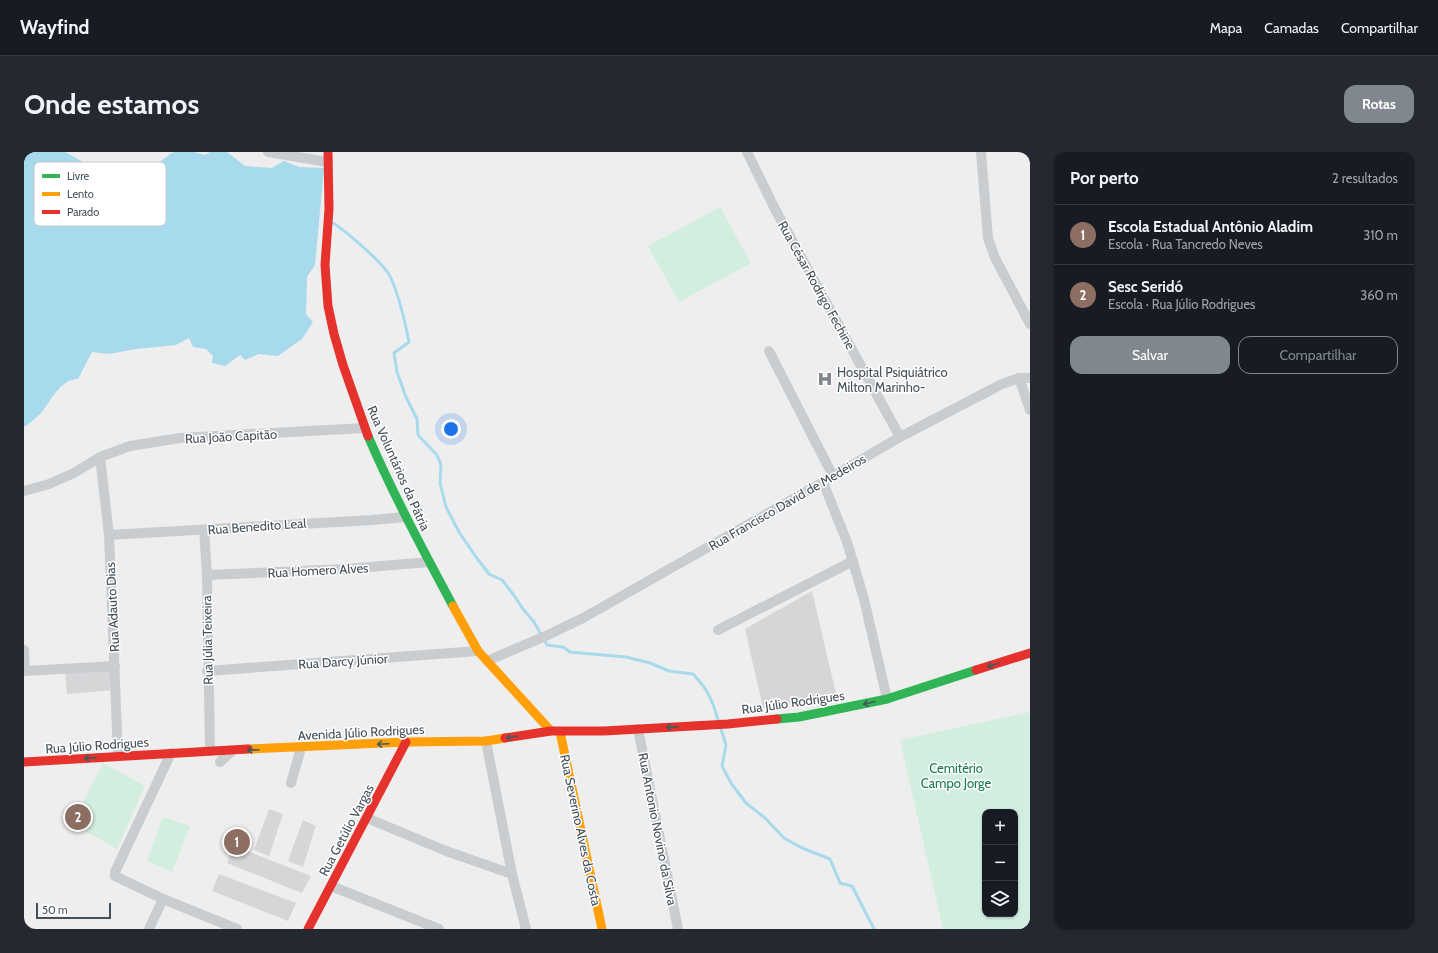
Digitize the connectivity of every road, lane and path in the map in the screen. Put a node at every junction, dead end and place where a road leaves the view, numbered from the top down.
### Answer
1 (268, 152) edge
2 (747, 152) edge
3 (982, 152) edge
4 (328, 157) edge
5 (1030, 324) edge
6 (769, 351) dead end
7 (1019, 378) junction
8 (1030, 378) edge
9 (1030, 410) edge
10 (364, 428) junction
11 (900, 437) junction
12 (100, 458) junction
13 (834, 476) junction
14 (823, 482) junction
15 (24, 491) edge
16 (405, 517) junction
17 (204, 530) junction
18 (109, 535) junction
19 (853, 561) junction
20 (429, 562) junction
21 (206, 575) junction
22 (718, 630) dead end
23 (24, 650) edge
24 (478, 651) junction
25 (1030, 653) edge
26 (487, 661) junction
27 (115, 666) junction
28 (24, 671) edge
29 (207, 671) junction
30 (887, 699) junction
31 (638, 729) junction
32 (555, 731) junction
33 (486, 740) junction
34 (406, 742) junction
35 (301, 748) junction
36 (210, 751) junction
37 (232, 751) junction
38 (171, 753) junction
39 (118, 756) junction
40 (24, 762) edge
41 (220, 762) dead end
42 (291, 783) dead end
43 (367, 818) junction
44 (512, 874) junction
45 (331, 886) junction
46 (163, 899) junction
47 (213, 925) edge
48 (149, 929) edge
49 (237, 929) edge
50 (308, 929) edge
51 (440, 929) edge
52 (526, 929) edge
53 (602, 929) edge
54 (678, 929) edge

1 - 4 street
2 - 11 street, Rua César Rodrigo Fechine
3 - 5 street
4 - 10 street, Rua Voluntários da Pátria
6 - 13 street
7 - 8 street, Rua Francisco David de Medeiros
7 - 9 street
7 - 11 street, Rua Francisco David de Medeiros
10 - 12 street, Rua João Capitão
10 - 16 street, Rua Voluntários da Pátria
11 - 13 street, Rua Francisco David de Medeiros
12 - 15 street, Rua João Capitão
12 - 18 street, Rua Adauto Dias
13 - 14 street, Rua Francisco David de Medeiros
14 - 19 street
14 - 26 street, Rua Francisco David de Medeiros
16 - 17 street, Rua Benedito Leal
16 - 20 street, Rua Voluntários da Pátria
17 - 18 street, Rua Benedito Leal
17 - 21 street, Rua Júlia Teixeira
18 - 27 street, Rua Adauto Dias
19 - 22 street
19 - 30 street
20 - 21 street, Rua Homero Alves
20 - 24 street, Rua Voluntários da Pátria
21 - 29 street, Rua Júlia Teixeira
23 - 28 street
24 - 26 street, Rua Voluntários da Pátria
24 - 29 street, Rua Darcy Júnior
25 -> 30 street, Rua Júlio Rodrigues
26 - 32 street, Rua Voluntários da Pátria
27 - 28 street
27 - 39 street, Rua Adauto Dias
29 - 36 street, Rua Júlia Teixeira
30 -> 31 street, Rua Júlio Rodrigues
31 - 32 street, Rua Júlio Rodrigues
31 - 54 street, Rua Antonio Novino da Silva
32 -> 33 street, Avenida Júlio Rodrigues
32 - 53 street, Rua Severino Alves da Costa
33 - 34 street, Avenida Júlio Rodrigues
33 - 44 street
34 -> 35 street, Avenida Júlio Rodrigues
34 - 43 street, Rua Getúlio Vargas
35 -> 37 street, Avenida Júlio Rodrigues
35 - 42 street
36 - 37 street, Avenida Júlio Rodrigues
36 - 38 street, Avenida Júlio Rodrigues
37 - 41 street
38 - 39 street, Rua Júlio Rodrigues
38 - 46 street
39 -> 40 street, Rua Júlio Rodrigues
43 - 44 street
43 - 45 street, Rua Getúlio Vargas
44 - 52 street
45 - 50 street, Rua Getúlio Vargas
45 - 51 street
46 - 47 street
46 - 48 street
47 - 49 street

